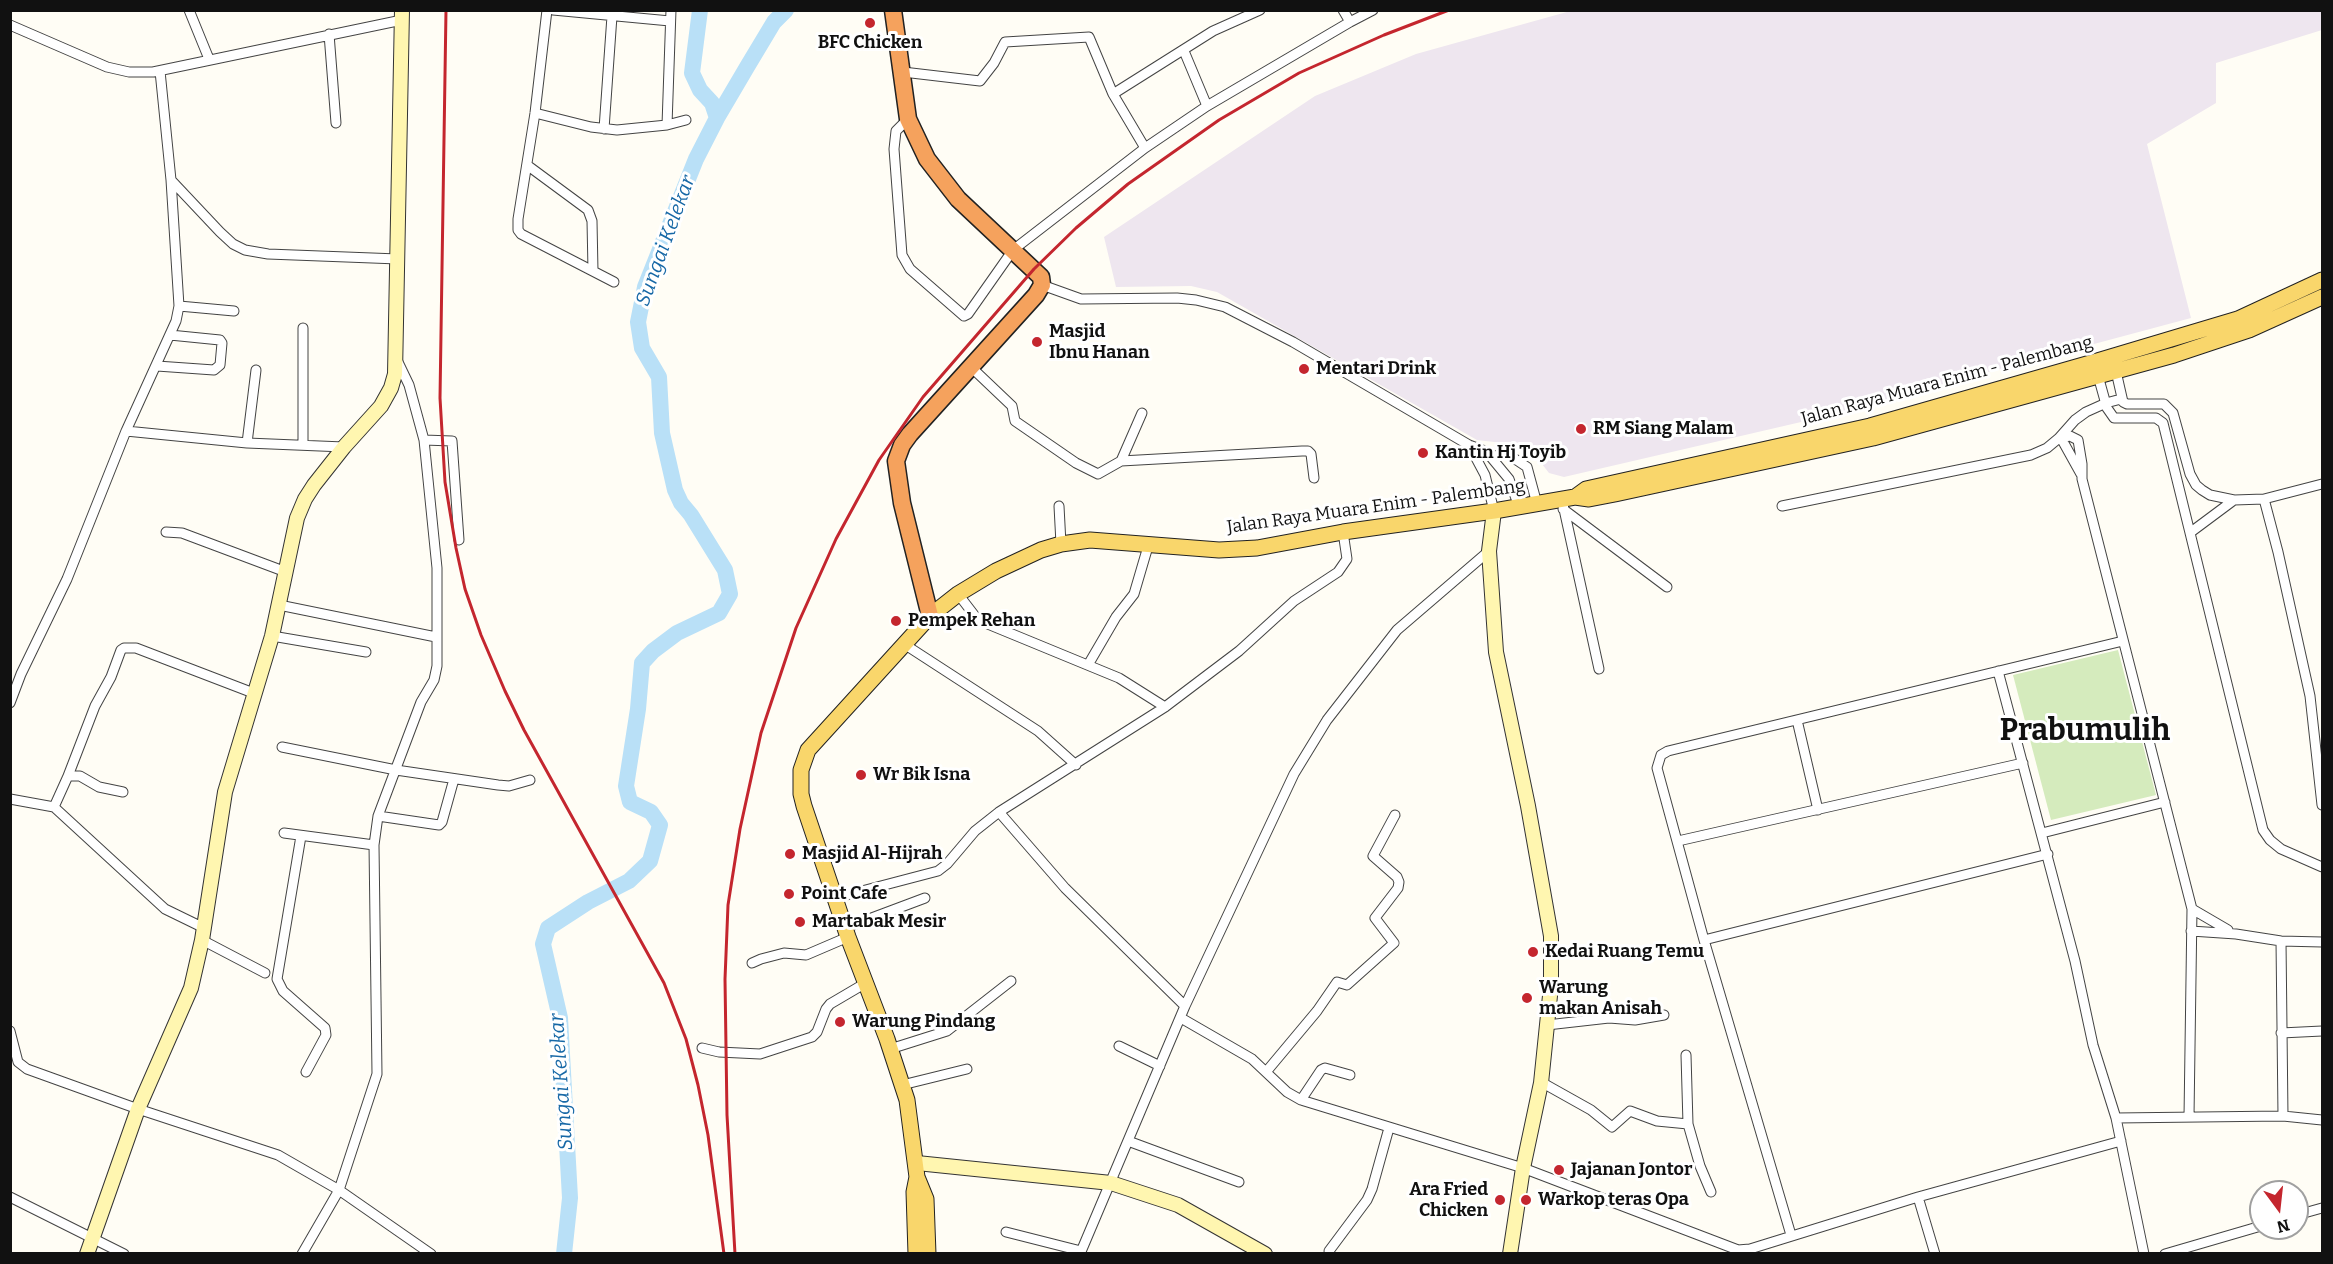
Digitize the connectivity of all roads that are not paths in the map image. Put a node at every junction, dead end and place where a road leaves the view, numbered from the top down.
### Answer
1 (189, 10) edge
2 (547, 10) edge
3 (553, 10) edge
4 (671, 10) edge
5 (893, 10) edge
6 (1260, 10) edge
7 (1343, 10) edge
8 (1373, 10) edge
9 (402, 15) edge
10 (612, 16) junction
11 (670, 21) junction
12 (1350, 22) junction
13 (10, 25) edge
14 (329, 34) junction
15 (1184, 51) junction
16 (208, 59) junction
17 (160, 71) junction
18 (903, 72) junction
19 (1113, 94) junction
20 (1207, 106) junction
21 (535, 113) junction
22 (686, 120) dead end
23 (908, 120) junction
24 (336, 123) dead end
25 (666, 126) junction
26 (604, 129) junction
27 (1145, 148) junction
28 (527, 165) junction
29 (171, 180) junction
30 (1013, 250) junction
31 (398, 260) junction
32 (593, 272) junction
33 (2322, 280) edge
34 (614, 282) dead end
35 (1042, 285) junction
36 (2322, 297) edge
37 (179, 306) junction
38 (234, 311) dead end
39 (303, 328) dead end
40 (170, 335) junction
41 (396, 358) junction
42 (2114, 363) junction
43 (157, 366) junction
44 (972, 367) junction
45 (2096, 368) junction
46 (256, 370) dead end
47 (2121, 399) junction
48 (2106, 403) junction
49 (1142, 412) dead end
50 (126, 431) junction
51 (2060, 438) junction
52 (424, 440) junction
53 (247, 443) junction
54 (1469, 445) junction
55 (303, 446) junction
56 (344, 447) junction
57 (1490, 456) junction
58 (1121, 461) junction
59 (1314, 478) dead end
60 (2322, 484) edge
61 (2264, 499) junction
62 (2234, 500) junction
63 (1567, 502) junction
64 (1537, 504) junction
65 (1059, 506) dead end
66 (1782, 506) dead end
67 (1519, 507) junction
68 (1494, 511) junction
69 (1343, 531) junction
70 (166, 532) dead end
71 (2191, 532) junction
72 (459, 540) dead end
73 (1149, 543) junction
74 (1061, 544) junction
75 (1489, 551) junction
76 (286, 572) junction
77 (1667, 587) dead end
78 (958, 594) junction
79 (279, 604) junction
80 (930, 616) junction
81 (272, 636) junction
82 (436, 637) junction
83 (2123, 641) junction
84 (904, 644) junction
85 (366, 652) dead end
86 (1088, 665) junction
87 (1599, 669) dead end
88 (1998, 671) junction
89 (256, 694) junction
90 (10, 703) edge
91 (1165, 707) junction
92 (1797, 720) junction
93 (282, 747) dead end
94 (2023, 763) junction
95 (1076, 765) junction
96 (396, 770) junction
97 (68, 776) junction
98 (454, 779) junction
99 (530, 780) dead end
100 (123, 792) dead end
101 (10, 799) edge
102 (2165, 802) junction
103 (2322, 805) edge
104 (54, 807) junction
105 (1818, 810) junction
106 (999, 812) junction
107 (1395, 815) dead end
108 (378, 816) junction
109 (284, 832) dead end
110 (2042, 833) junction
111 (301, 836) junction
112 (1678, 841) junction
113 (374, 845) junction
114 (2048, 854) junction
115 (2322, 867) edge
116 (835, 898) junction
117 (925, 898) dead end
118 (2192, 909) junction
119 (2191, 931) junction
120 (847, 933) junction
121 (203, 934) junction
122 (2236, 934) junction
123 (1704, 940) junction
124 (2281, 941) junction
125 (2322, 942) edge
126 (752, 963) dead end
127 (265, 973) dead end
128 (1011, 981) dead end
129 (864, 984) junction
130 (1185, 1006) junction
131 (1664, 1015) dead end
132 (1180, 1018) junction
133 (1547, 1025) junction
134 (2322, 1030) edge
135 (10, 1031) edge
136 (2281, 1033) junction
137 (1119, 1046) dead end
138 (702, 1048) dead end
139 (890, 1049) junction
140 (1686, 1054) dead end
141 (1160, 1066) junction
142 (967, 1069) dead end
143 (306, 1072) dead end
144 (1266, 1072) junction
145 (1350, 1075) dead end
146 (1541, 1082) junction
147 (902, 1085) junction
148 (1300, 1100) junction
149 (138, 1109) junction
150 (2283, 1116) junction
151 (2189, 1117) junction
152 (2116, 1118) junction
153 (2322, 1120) edge
154 (1688, 1124) junction
155 (1389, 1128) junction
156 (1128, 1141) junction
157 (2121, 1141) junction
158 (1523, 1168) junction
159 (917, 1170) junction
160 (1239, 1182) dead end
161 (1111, 1183) junction
162 (339, 1190) junction
163 (1711, 1192) dead end
164 (10, 1197) edge
165 (1918, 1197) junction
166 (2249, 1230) edge
167 (1006, 1232) dead end
168 (1791, 1235) junction
169 (93, 1240) junction
170 (2203, 1243) junction
171 (1729, 1250) edge
172 (1329, 1251) dead end
173 (1080, 1252) edge
174 (87, 1254) edge
175 (124, 1254) edge
176 (302, 1254) edge
177 (431, 1254) edge
178 (916, 1254) edge
179 (928, 1254) edge
180 (1265, 1254) edge
181 (1510, 1254) edge
182 (1935, 1254) edge
183 (2144, 1254) edge
184 (2165, 1254) edge
185 (2206, 1254) edge

1 - 16 street
2 - 21 street
3 - 10 street
4 - 11 street
5 - 18 highway
6 - 15 street
7 - 12 street
8 - 12 street
9 - 14 street
9 - 31 street
10 - 11 street
10 - 26 street
11 - 25 street
12 - 20 street
13 - 17 street
14 - 16 street
14 - 24 street
15 - 19 street
15 - 20 street
16 - 17 street
17 - 29 street
18 - 19 street
18 - 23 highway
19 - 27 street
20 - 27 street
21 - 26 street
21 - 28 street
22 - 25 street
23 - 30 highway
23 - 30 street
25 - 26 street
27 - 30 street
28 - 32 street
28 - 32 street
29 - 31 street
29 - 37 street
30 - 35 highway
31 - 41 street
32 - 34 street
33 - 42 main road, Jalan Raya Muara Enim - Palembang
35 - 44 highway
35 - 54 street
36 - 42 main road, Jalan Raya Muara Enim - Palembang
37 - 38 street
37 - 40 street
39 - 55 street
40 - 43 street
40 - 43 street
41 - 52 street
41 - 56 street
42 - 45 main road, Jalan Raya Muara Enim - Palembang
42 - 47 street
43 - 50 street
44 - 58 street
44 - 80 highway
45 - 48 street
45 - 63 main road, Jalan Raya Muara Enim - Palembang
46 - 53 street
47 - 48 street
47 - 62 street
48 - 51 street
48 - 71 street
49 - 58 street
50 - 53 street
50 - 90 street
51 - 66 street
51 - 83 street
52 - 72 street
52 - 82 street
53 - 55 street
54 - 57 street
54 - 68 street
55 - 56 street
56 - 76 street
57 - 64 street
57 - 67 street
58 - 59 street
60 - 61 street
61 - 62 street
61 - 103 street
62 - 71 street
63 - 64 main road, Jalan Raya Muara Enim - Palembang
63 - 77 street
63 - 87 street
64 - 67 main road, Jalan Raya Muara Enim - Palembang
65 - 74 street
67 - 68 main road, Jalan Raya Muara Enim - Palembang
68 - 69 main road, Jalan Raya Muara Enim - Palembang
68 - 75 street
69 - 73 main road, Jalan Raya Muara Enim - Palembang
69 - 91 street
70 - 76 street
71 - 115 street
73 - 74 main road, Jalan Raya Muara Enim - Palembang
73 - 86 street
74 - 78 main road, Jalan Raya Muara Enim - Palembang
75 - 130 street
75 - 133 street
76 - 79 street
78 - 80 main road, Jalan Raya Muara Enim - Palembang
78 - 86 street
79 - 81 street
79 - 82 street
80 - 84 main road, Jalan Raya Muara Enim - Palembang
81 - 85 street
81 - 89 street
82 - 96 street
83 - 88 street
83 - 102 street
84 - 95 street
84 - 116 main road, Jalan Raya Muara Enim - Palembang
86 - 91 street
88 - 92 street
88 - 94 street
89 - 97 street
89 - 121 street
91 - 95 street
92 - 105 street
92 - 112 street
93 - 96 street
94 - 105 street
94 - 110 street
95 - 106 street
96 - 98 street
96 - 108 street
97 - 100 street
97 - 104 street
98 - 99 street
98 - 108 street
101 - 104 street
102 - 110 street
102 - 118 street
104 - 121 street
105 - 112 street
106 - 116 street
106 - 130 street
107 - 144 street
108 - 113 street
109 - 111 street
110 - 114 street
111 - 113 street
111 - 143 street
112 - 123 street
113 - 162 street
114 - 123 street
114 - 152 street
116 - 120 main road, Jalan Raya Muara Enim - Palembang
117 - 120 street
118 - 119 street
118 - 122 street
119 - 122 street
119 - 151 street
120 - 126 street
120 - 129 main road, Jalan Raya Muara Enim - Palembang
121 - 127 street
121 - 149 street
122 - 124 street
123 - 168 street
124 - 125 street
124 - 136 street
128 - 139 street
129 - 138 street
129 - 139 main road, Jalan Raya Muara Enim - Palembang
130 - 132 street
131 - 133 street
132 - 141 street
132 - 144 street
133 - 146 street
134 - 136 street
135 - 149 street
136 - 150 street
137 - 141 street
139 - 147 main road, Jalan Raya Muara Enim - Palembang
140 - 154 street
141 - 156 street
142 - 147 street
144 - 148 street
145 - 148 street
146 - 154 street
146 - 158 street
147 - 159 main road, Jalan Raya Muara Enim - Palembang
148 - 155 street
149 - 162 street
149 - 169 street
150 - 151 street
150 - 153 street
151 - 152 street
152 - 157 street
154 - 163 street
155 - 158 street
155 - 172 street
156 - 160 street
156 - 161 street
157 - 165 street
157 - 183 street
158 - 171 street
158 - 181 street
159 - 161 street
159 - 178 main road, Jalan Raya Muara Enim - Palembang
159 - 179 main road, Jalan Raya Muara Enim - Palembang
161 - 173 street
161 - 180 street
162 - 176 street
162 - 177 street
164 - 169 street
165 - 168 street
165 - 182 street
166 - 170 street
167 - 173 street
168 - 171 street
169 - 174 street
169 - 175 street
170 - 184 street
170 - 185 street

